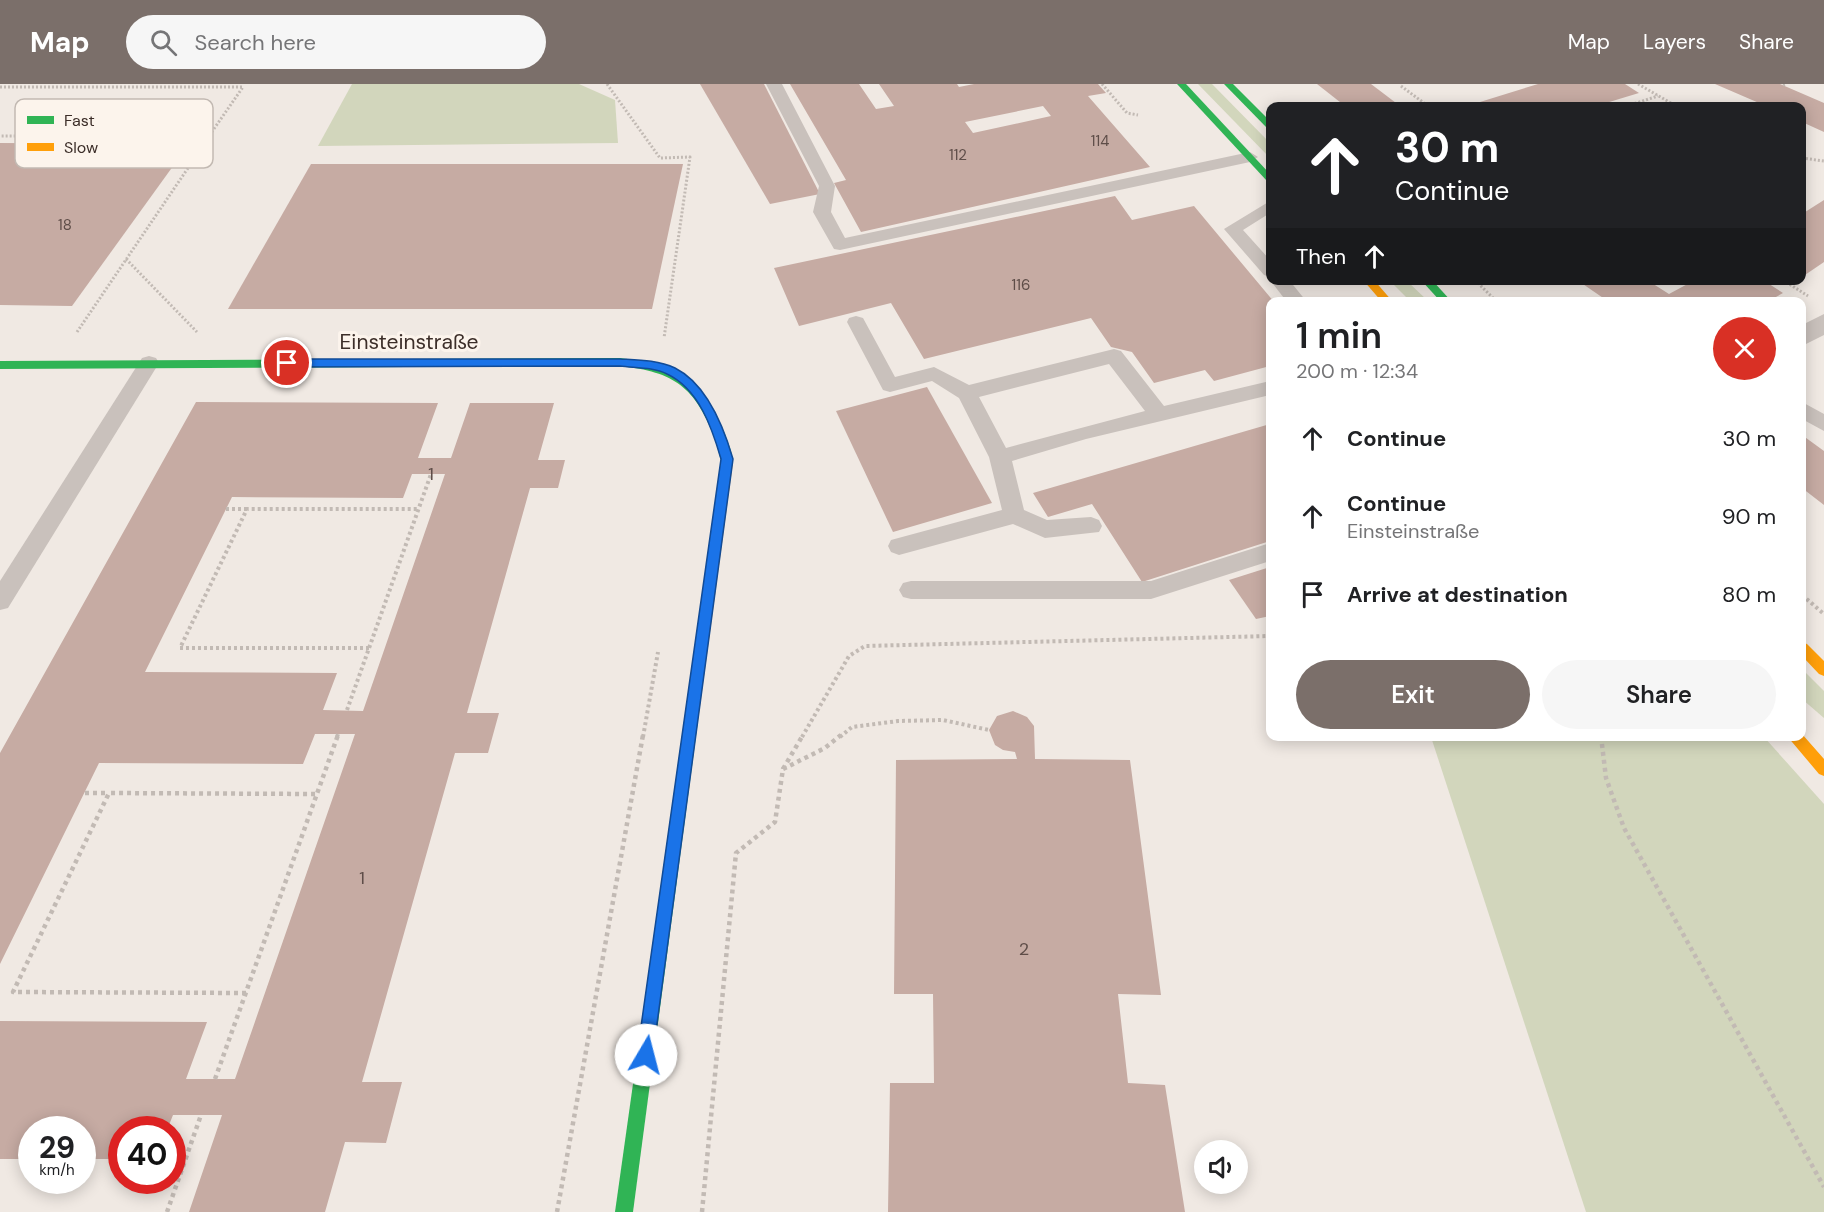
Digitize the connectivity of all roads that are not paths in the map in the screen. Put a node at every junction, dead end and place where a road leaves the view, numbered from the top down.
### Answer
1 (774, 84) edge
2 (1181, 84) edge
3 (1228, 84) edge
4 (1266, 122) edge
5 (1250, 157) junction
6 (1266, 175) edge
7 (1266, 208) edge
8 (1266, 266) edge
9 (1283, 285) edge
10 (1373, 285) edge
11 (1431, 285) edge
12 (1294, 297) edge
13 (1383, 297) edge
14 (1442, 297) edge
15 (1820, 312) edge
16 (856, 322) dead end
17 (1806, 331) edge
18 (149, 363) junction
19 (0, 365) edge
20 (1266, 389) edge
21 (967, 393) junction
22 (1806, 412) edge
23 (1160, 415) junction
24 (1824, 424) edge
25 (1000, 457) junction
26 (1014, 515) junction
27 (1091, 526) dead end
28 (899, 546) dead end
29 (1266, 553) edge
30 (911, 590) dead end
31 (0, 602) edge
32 (1806, 652) edge
33 (1824, 670) edge
34 (1799, 741) edge
35 (1824, 769) edge
36 (624, 1212) edge

1 - 5 lane
2 - 5 street
3 - 4 street
5 - 6 street
7 - 8 lane
9 - 12 lane
10 - 13 street
11 - 14 street
15 - 17 street
16 - 21 lane
18 - 19 street, Einsteinstraße
18 - 31 lane
18 - 36 street, Einsteinstraße
20 - 23 lane
21 - 23 lane
21 - 25 lane
22 - 24 lane
23 - 25 lane
25 - 26 lane
26 - 27 lane
26 - 28 lane
29 - 30 lane
32 - 33 street
34 - 35 street

